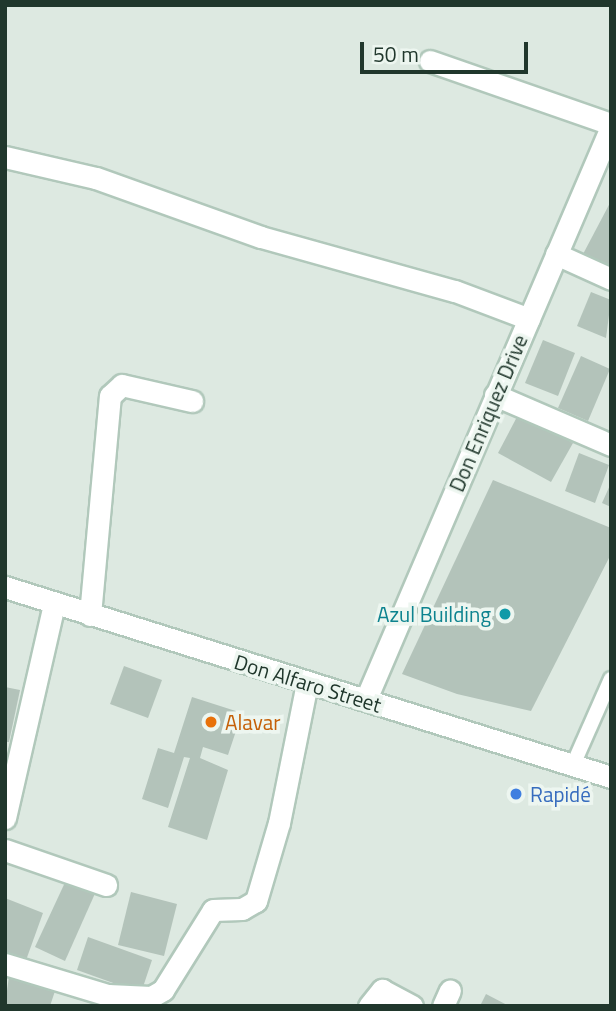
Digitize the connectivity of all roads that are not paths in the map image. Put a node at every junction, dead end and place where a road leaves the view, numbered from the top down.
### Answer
1 (430, 61) dead end
2 (611, 125) edge
3 (5, 157) edge
4 (603, 168) edge
5 (556, 254) junction
6 (611, 279) edge
7 (529, 319) junction
8 (495, 395) junction
9 (192, 401) dead end
10 (611, 445) edge
11 (5, 587) edge
12 (54, 604) junction
13 (90, 615) junction
14 (611, 678) edge
15 (307, 682) junction
16 (366, 699) junction
17 (573, 765) junction
18 (611, 776) edge
19 (5, 818) edge
20 (5, 850) edge
21 (106, 885) dead end
22 (5, 964) edge
23 (105, 1000) edge
24 (369, 1006) edge
25 (412, 1006) edge

1 - 2 street
2 - 4 street, Don Enriquez Drive
3 - 7 street
4 - 5 street, Don Enriquez Drive
5 - 6 street
5 - 7 street, Don Enriquez Drive
7 - 8 street, Don Enriquez Drive
8 - 10 street
8 - 16 street, Don Enriquez Drive
9 - 13 street
11 - 12 street, Don Alfaro Street
12 - 13 street, Don Alfaro Street
12 - 19 street
13 - 15 street, Don Alfaro Street
14 - 17 lane
15 - 16 street, Don Alfaro Street
15 - 23 street
16 - 17 street, Don Alfaro Street
17 - 18 street, Don Alfaro Street
20 - 21 street
22 - 23 street
24 - 25 street

